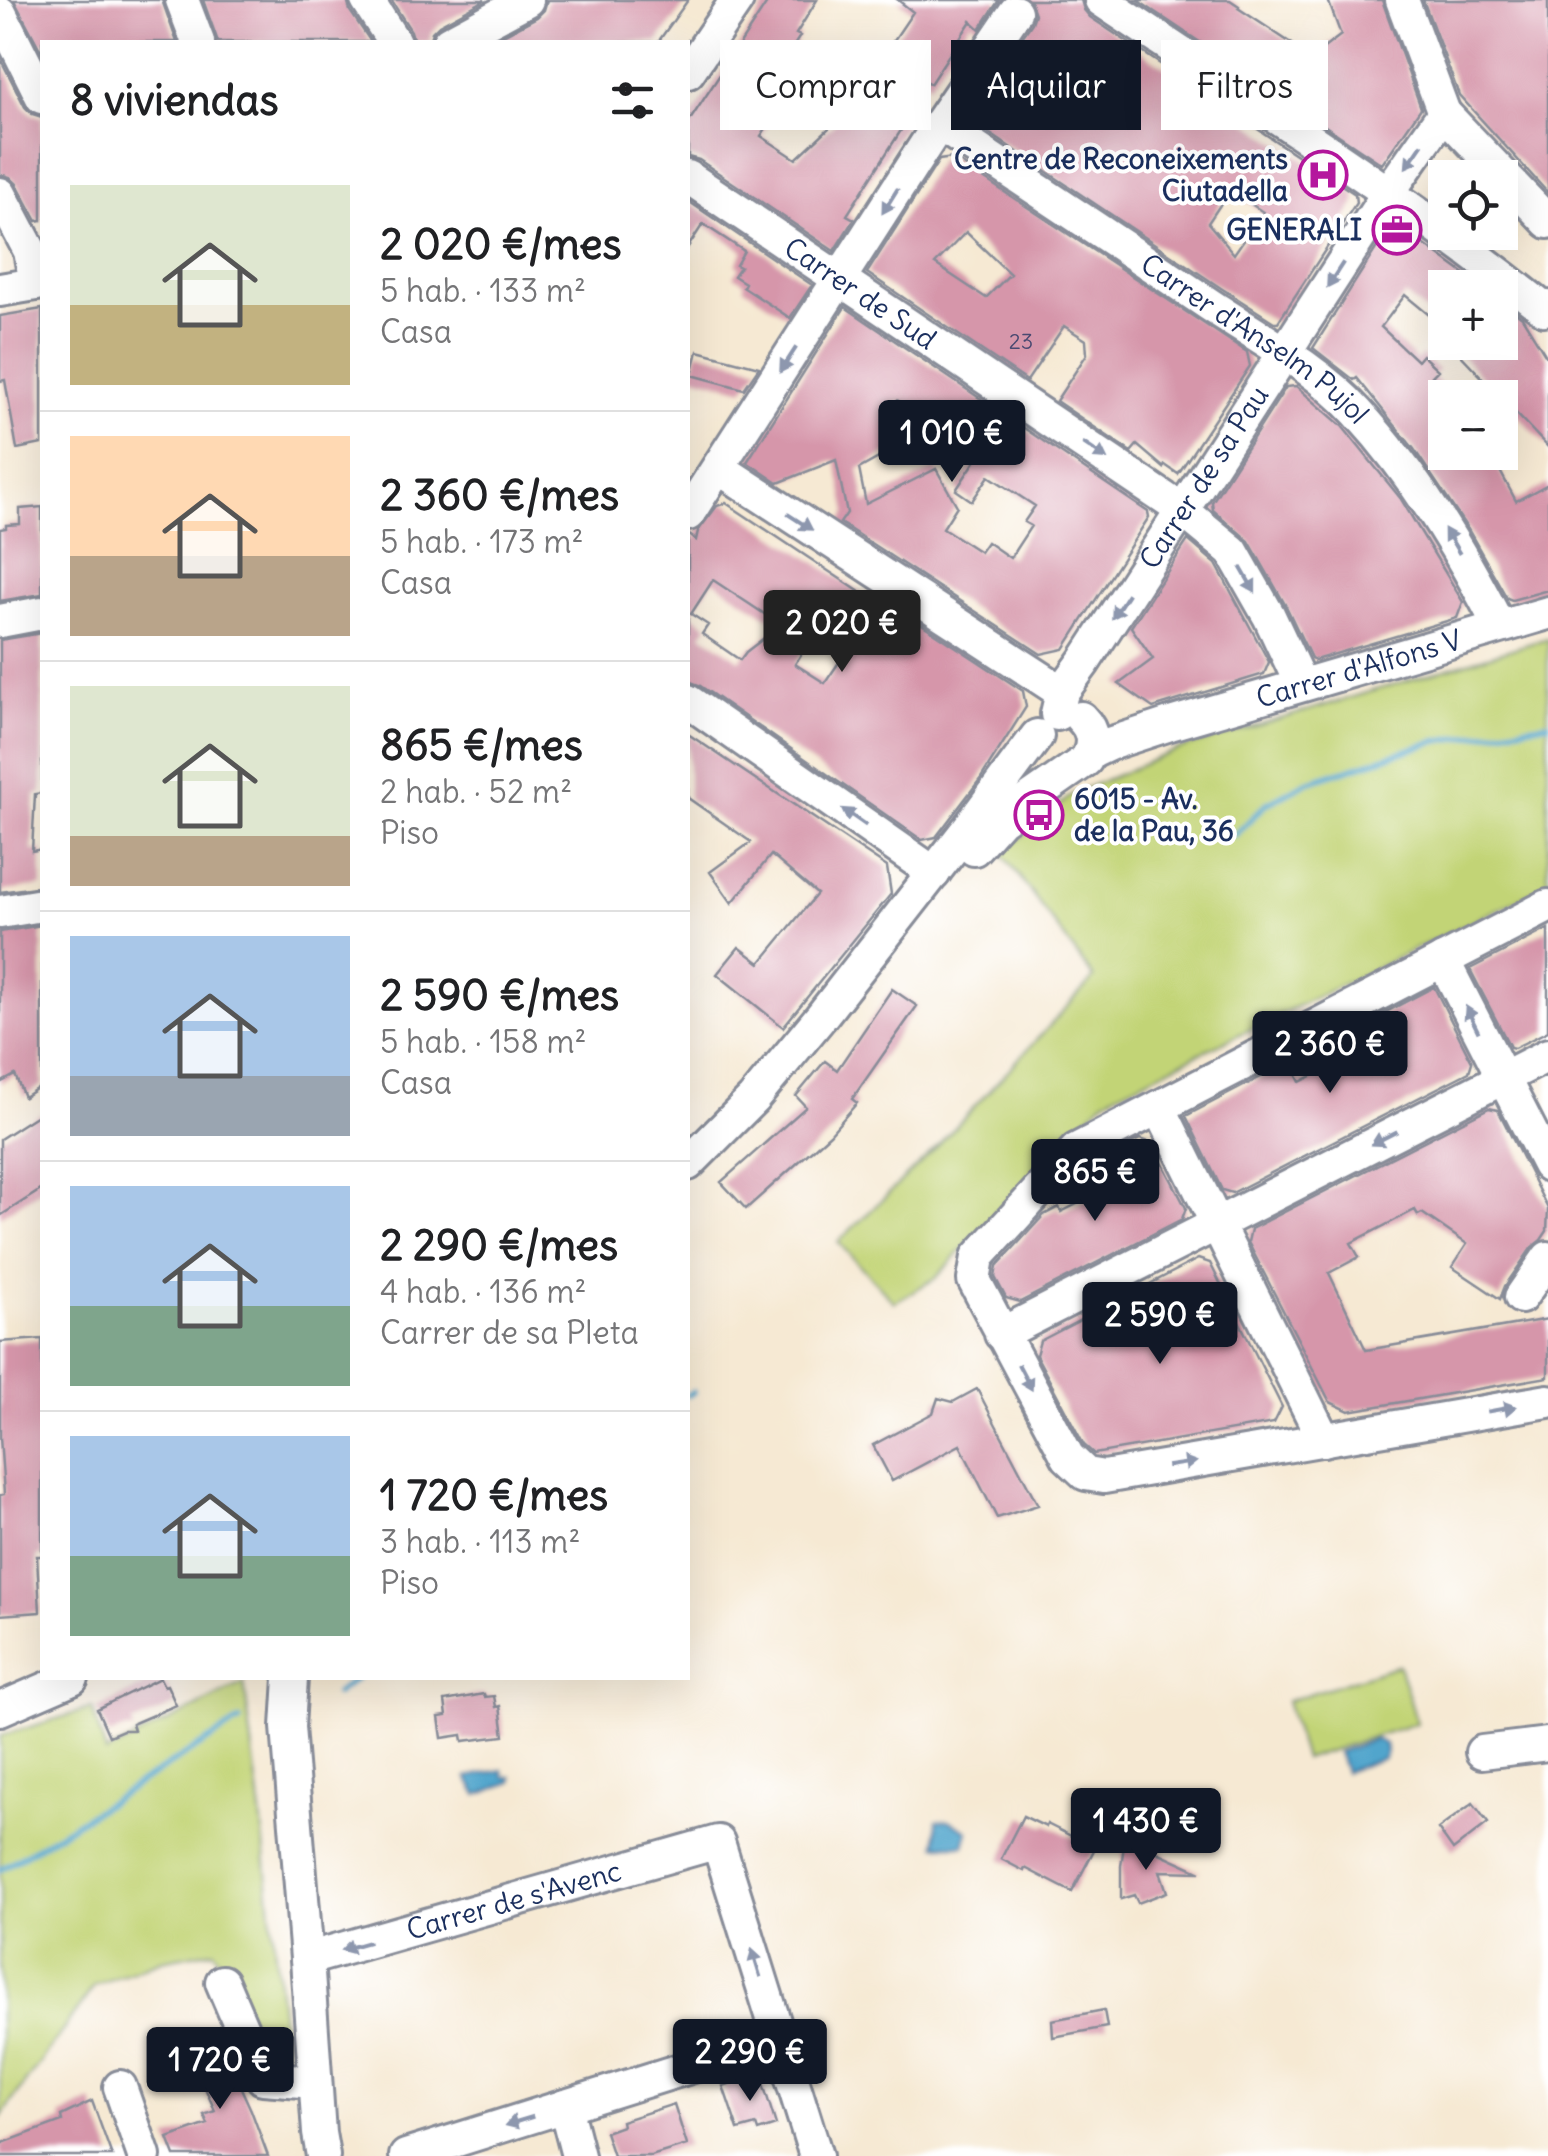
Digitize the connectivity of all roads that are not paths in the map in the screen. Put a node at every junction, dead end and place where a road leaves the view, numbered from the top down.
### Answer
1 (182, 0) edge
2 (367, 0) edge
3 (527, 0) edge
4 (715, 0) edge
5 (737, 0) edge
6 (1101, 0) edge
7 (1402, 0) edge
8 (1015, 12) dead end
9 (0, 13) edge
10 (197, 40) edge
11 (393, 40) edge
12 (453, 40) edge
13 (687, 40) edge
14 (690, 69) edge
15 (40, 93) edge
16 (1444, 113) junction
17 (939, 124) junction
18 (690, 178) edge
19 (1388, 193) junction
20 (0, 194) edge
21 (1548, 222) edge
22 (24, 252) edge
23 (841, 278) junction
24 (39, 283) edge
25 (0, 290) edge
26 (1546, 311) edge
27 (1285, 354) junction
28 (715, 473) junction
29 (1182, 510) junction
30 (690, 511) edge
31 (40, 612) edge
32 (1548, 612) edge
33 (0, 621) edge
34 (1499, 626) junction
35 (1301, 684) junction
36 (690, 702) edge
37 (1059, 715) junction
38 (1170, 724) junction
39 (1082, 761) junction
40 (934, 872) junction
41 (40, 905) edge
42 (1548, 906) edge
43 (0, 912) edge
44 (1443, 960) junction
45 (820, 1018) junction
46 (1548, 1054) edge
47 (1502, 1077) junction
48 (1159, 1108) junction
49 (690, 1162) edge
50 (1548, 1165) edge
51 (1217, 1224) junction
52 (1548, 1258) edge
53 (1521, 1297) dead end
54 (1002, 1334) junction
55 (1548, 1402) edge
56 (1324, 1440) junction
57 (67, 1680) edge
58 (273, 1680) edge
59 (291, 1680) edge
60 (0, 1708) edge
61 (288, 1727) junction
62 (1548, 1744) edge
63 (1482, 1752) dead end
64 (308, 1959) junction
65 (222, 1982) dead end
66 (779, 2039) junction
67 (315, 2082) junction
68 (120, 2086) dead end
69 (565, 2106) junction
70 (144, 2156) edge
71 (323, 2156) edge
72 (406, 2156) edge
73 (578, 2156) edge
74 (816, 2156) edge

1 - 10 street
2 - 11 street
3 - 12 street
4 - 13 street
5 - 14 street
6 - 19 street
7 - 16 street
8 - 17 street
9 - 15 street
16 -> 19 street, Carrer de sa Pau
16 - 21 street
17 -> 23 street
17 - 27 street, Carrer d'Anselm Pujol
18 - 23 street, Carrer de Sud
19 - 26 street
19 -> 27 street, Carrer de sa Pau
20 - 22 street
22 - 24 street
23 -> 28 street
23 -> 29 street, Carrer de Sud
24 - 25 street
27 - 29 street, Carrer de sa Pau
34 -> 27 street, Carrer d'Anselm Pujol
28 - 30 street
28 -> 37 street
29 -> 35 street, Carrer de Sud
29 -> 37 street, Carrer de sa Pau
31 - 33 street
32 - 34 street, Carrer d'Alfons V
34 - 35 street, Carrer d'Alfons V
35 - 38 street, Carrer d'Alfons V
40 -> 36 street
37 - 38 street, Carrer d'Alfons V
37 - 39 street
37 - 39 street
37 - 40 street, Carrer de sa Pau
38 - 39 street, Carrer d'Alfons V
39 - 45 street, Carrer de sa Pau
40 - 45 street, Carrer de sa Pau
41 - 43 street
42 - 44 street
47 -> 44 street
44 - 48 street
45 - 49 street, Carrer de sa Pau
46 - 47 street
47 - 50 street
47 -> 51 street
48 - 51 street
48 - 54 street
51 - 54 street
51 - 56 street
52 - 53 street
54 -> 56 street
56 -> 55 street
57 - 60 street
58 - 61 street
59 - 61 street
61 - 64 street
62 - 63 street
66 -> 64 street, Carrer de s'Avenc
64 - 67 street
65 - 67 street
66 - 69 street
66 - 74 street
67 - 71 street
68 - 70 street
69 -> 72 street
69 - 73 street

